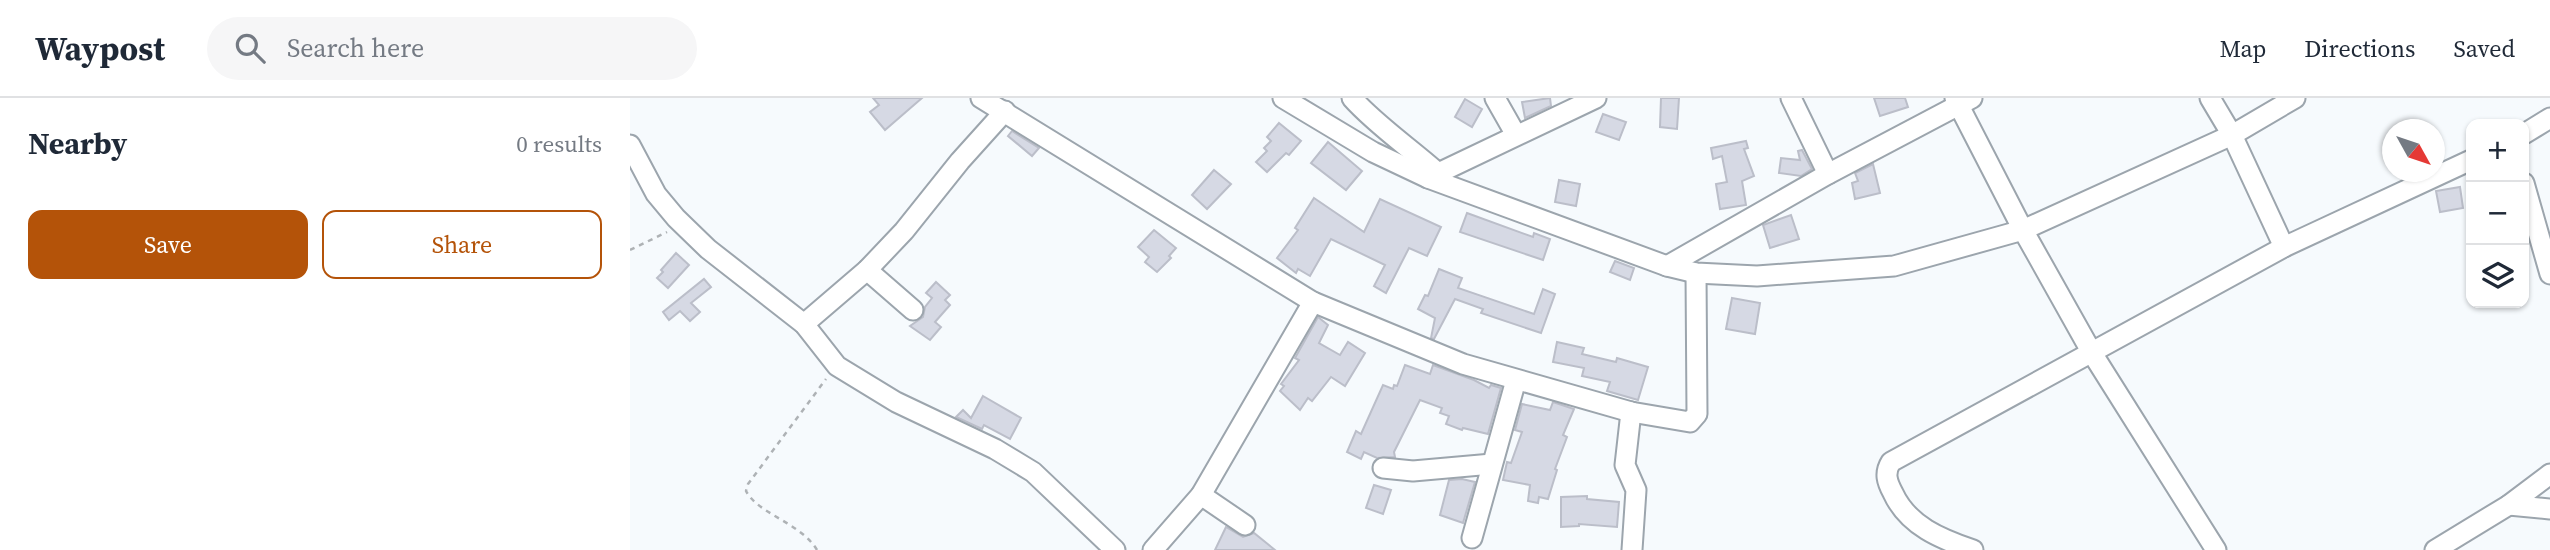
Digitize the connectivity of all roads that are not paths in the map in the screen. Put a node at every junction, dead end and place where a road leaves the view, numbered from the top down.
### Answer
1 (981, 98) edge
2 (1283, 98) edge
3 (1352, 98) edge
4 (1496, 98) edge
5 (1596, 98) edge
6 (1791, 98) edge
7 (2210, 98) edge
8 (2295, 98) edge
9 (1962, 101) edge
10 (1005, 111) junction
11 (2550, 118) edge
12 (2529, 131) edge
13 (1516, 135) junction
14 (2232, 135) junction
15 (630, 145) edge
16 (2466, 162) edge
17 (1828, 174) junction
18 (1433, 175) junction
19 (2529, 201) edge
20 (2022, 230) junction
21 (2284, 247) junction
22 (1667, 266) junction
23 (867, 270) junction
24 (1696, 273) junction
25 (2550, 274) edge
26 (1314, 302) junction
27 (913, 310) dead end
28 (804, 324) junction
29 (2092, 353) junction
30 (1516, 380) junction
31 (1631, 412) junction
32 (1492, 464) junction
33 (1383, 468) dead end
34 (2550, 474) edge
35 (1201, 495) junction
36 (2509, 505) junction
37 (2550, 509) edge
38 (1245, 524) dead end
39 (1472, 538) dead end
40 (1115, 550) edge
41 (1153, 550) edge
42 (1632, 550) edge
43 (1973, 550) edge
44 (2216, 550) edge
45 (2435, 550) edge

1 - 10 street
2 - 18 street
3 - 18 street
4 - 13 street
5 - 13 street
6 - 17 street
7 - 14 street
8 - 14 street
9 - 17 street
9 - 20 street
10 - 23 street
10 - 26 street
11 - 12 street
13 - 18 street
14 - 20 street
14 - 21 street
15 - 28 street
16 - 21 street
17 - 22 street
18 - 22 street
19 - 25 street
20 - 24 street
20 - 29 street
21 - 29 street
22 - 24 street
23 - 27 street
23 - 28 street
24 - 31 street
26 - 30 street
26 - 35 street
28 - 40 street
29 - 43 street
29 - 44 street
30 - 31 street
30 - 32 street
31 - 42 street
32 - 33 street
32 - 39 street
34 - 36 street
35 - 38 street
35 - 41 street
36 - 37 street
36 - 45 street

